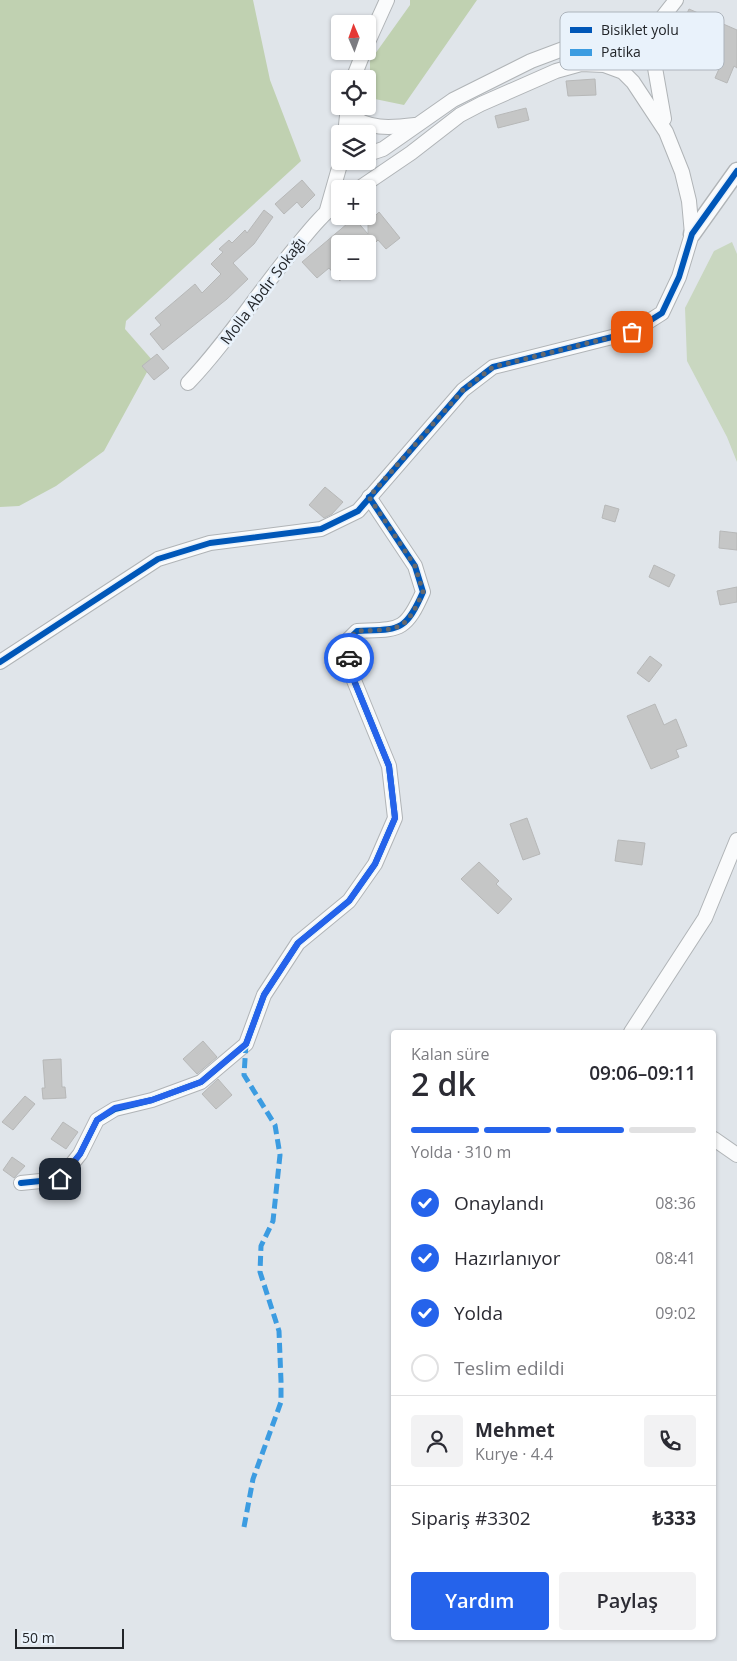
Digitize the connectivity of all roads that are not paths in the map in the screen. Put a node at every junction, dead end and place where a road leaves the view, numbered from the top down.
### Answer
1 (388, 0) edge
2 (676, 0) edge
3 (666, 12) edge
4 (376, 25) edge
5 (560, 51) edge
6 (563, 70) edge
7 (618, 70) edge
8 (654, 70) edge
9 (352, 115) edge
10 (416, 125) junction
11 (666, 132) junction
12 (376, 151) edge
13 (338, 170) edge
14 (737, 171) edge
15 (371, 180) edge
16 (331, 207) edge
17 (327, 210) junction
18 (692, 234) junction
19 (188, 383) dead end
20 (369, 497) junction
21 (0, 662) edge
22 (737, 840) edge
23 (632, 1030) edge
24 (716, 1140) edge
25 (737, 1155) edge
26 (21, 1183) dead end

1 - 4 street
2 - 3 street
5 - 10 street
6 - 15 street
7 - 11 street
8 - 11 street
9 - 10 street
10 - 12 street
11 - 18 street
13 - 17 street
14 - 18 street
16 - 17 street, Molla Abdır Sokağı
17 - 19 street, Molla Abdır Sokağı
18 - 20 street
20 - 21 street
20 - 26 street
22 - 23 street
24 - 25 street

